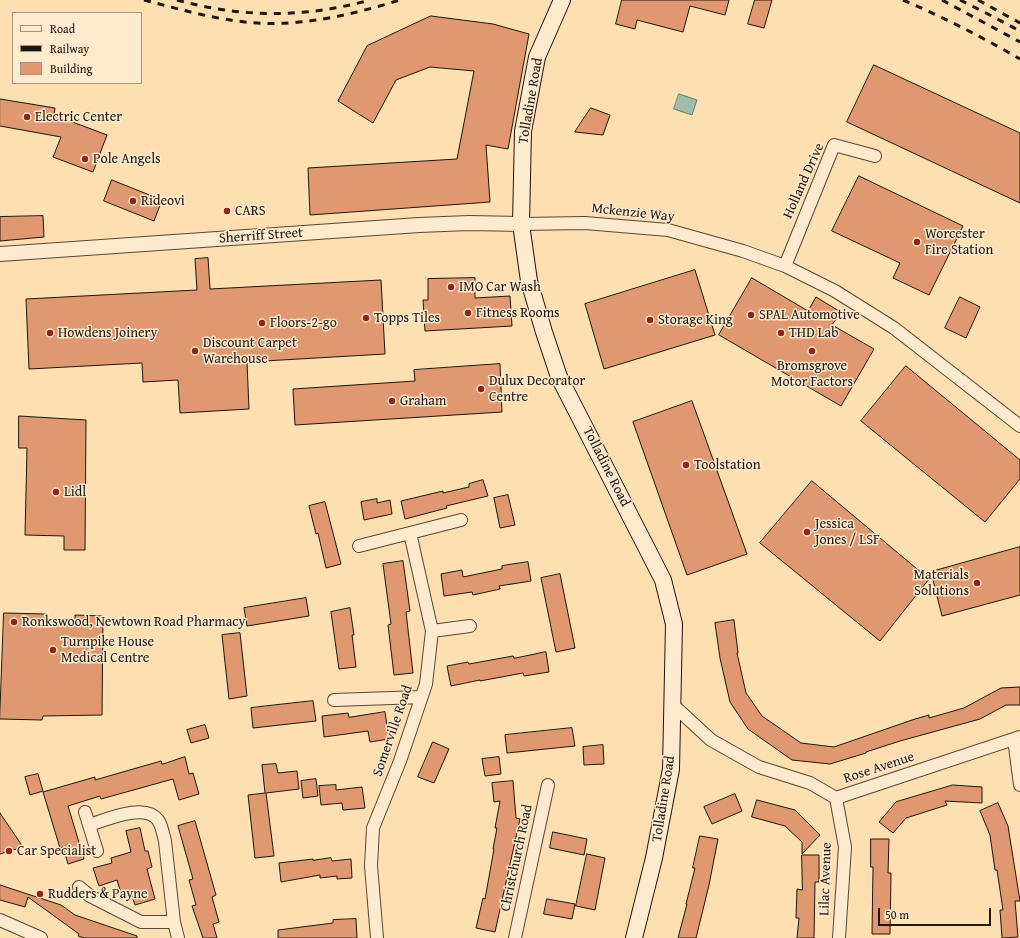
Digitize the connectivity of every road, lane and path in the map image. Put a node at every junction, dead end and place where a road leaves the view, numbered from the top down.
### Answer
1 (562, 0) edge
2 (875, 156) dead end
3 (521, 224) junction
4 (0, 254) edge
5 (785, 266) junction
6 (1020, 426) edge
7 (460, 520) dead end
8 (410, 533) junction
9 (360, 546) dead end
10 (470, 626) dead end
11 (432, 631) junction
12 (421, 697) junction
13 (334, 700) dead end
14 (673, 705) junction
15 (1017, 738) edge
16 (548, 785) dead end
17 (1020, 785) edge
18 (836, 798) junction
19 (85, 812) dead end
20 (89, 825) junction
21 (97, 851) dead end
22 (79, 887) dead end
23 (0, 920) edge
24 (174, 922) junction
25 (42, 938) edge
26 (178, 938) edge
27 (377, 938) edge
28 (515, 938) edge
29 (634, 938) edge
30 (838, 938) edge

1 - 3 main road, Tolladine Road
2 - 5 street, Holland Drive
3 - 4 street, Sherriff Street
3 - 5 street, Mckenzie Way
3 - 14 main road, Tolladine Road
5 - 6 street, Mckenzie Way
7 - 8 street
8 - 9 street
8 - 11 street, Somerville Road
10 - 11 street
11 - 12 street, Somerville Road
12 - 13 street
12 - 27 street, Somerville Road
14 - 18 street, Rose Avenue
14 - 29 main road, Tolladine Road
15 - 17 street
15 - 18 street, Rose Avenue
16 - 28 street, Christchurch Road
18 - 30 street, Lilac Avenue
19 - 20 street
20 - 21 street
20 - 24 street
22 - 24 street
23 - 25 street
24 - 26 street

